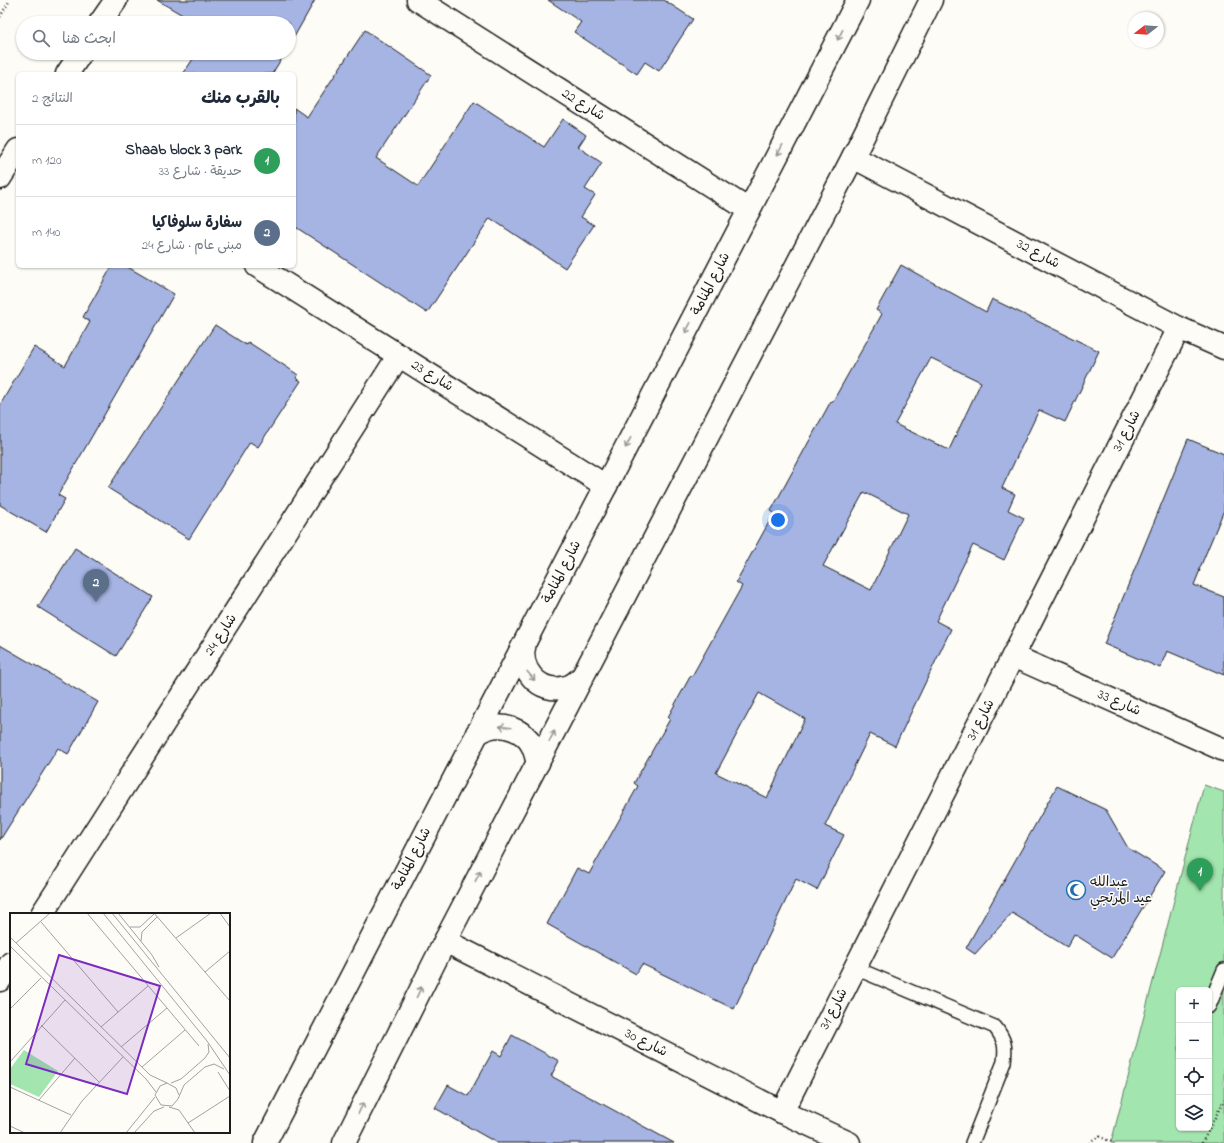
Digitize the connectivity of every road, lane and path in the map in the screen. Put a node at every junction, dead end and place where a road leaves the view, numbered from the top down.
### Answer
1 (10, 0) edge
2 (116, 0) edge
3 (418, 0) edge
4 (858, 0) edge
5 (931, 0) edge
6 (105, 16) edge
7 (0, 17) edge
8 (76, 60) edge
9 (68, 72) edge
10 (16, 153) edge
11 (853, 157) junction
12 (0, 178) edge
13 (749, 210) junction
14 (260, 268) edge
15 (1179, 328) junction
16 (1224, 348) edge
17 (399, 355) junction
18 (606, 486) junction
19 (526, 640) junction
20 (1013, 656) junction
21 (582, 677) junction
22 (477, 734) junction
23 (1224, 750) edge
24 (538, 763) junction
25 (43, 913) edge
26 (445, 941) junction
27 (10, 965) edge
28 (855, 968) junction
29 (1224, 970) edge
30 (0, 980) edge
31 (1212, 999) edge
32 (1224, 1100) edge
33 (782, 1112) junction
34 (265, 1143) edge
35 (344, 1143) edge
36 (849, 1143) edge
37 (972, 1143) edge
38 (1090, 1143) edge
39 (1114, 1143) edge
40 (1202, 1143) edge

1 - 7 path
2 - 6 street
3 - 13 street, شارع 22
4 -> 13 street, شارع المنامة
5 - 11 street
8 - 9 street
10 - 12 street
11 - 15 street, شارع 32
11 - 21 street
13 -> 18 street, شارع المنامة
14 - 17 street, شارع 23
15 - 16 street, شارع 32
15 - 20 street, شارع 31
17 - 18 street, شارع 23
17 - 25 street, شارع 24
18 - 19 street, شارع المنامة
19 -> 21 street
19 - 22 street, شارع المنامة
20 - 23 street, شارع 33
20 - 28 street, شارع 31
24 -> 21 street
24 -> 22 street
22 - 34 street, شارع المنامة
26 -> 24 street
26 - 33 street, شارع 30
35 -> 26 street
27 - 30 street
28 - 33 street, شارع 31
28 - 37 lane
29 - 31 lane
32 - 40 path
33 - 36 street, شارع 30
38 - 39 path

